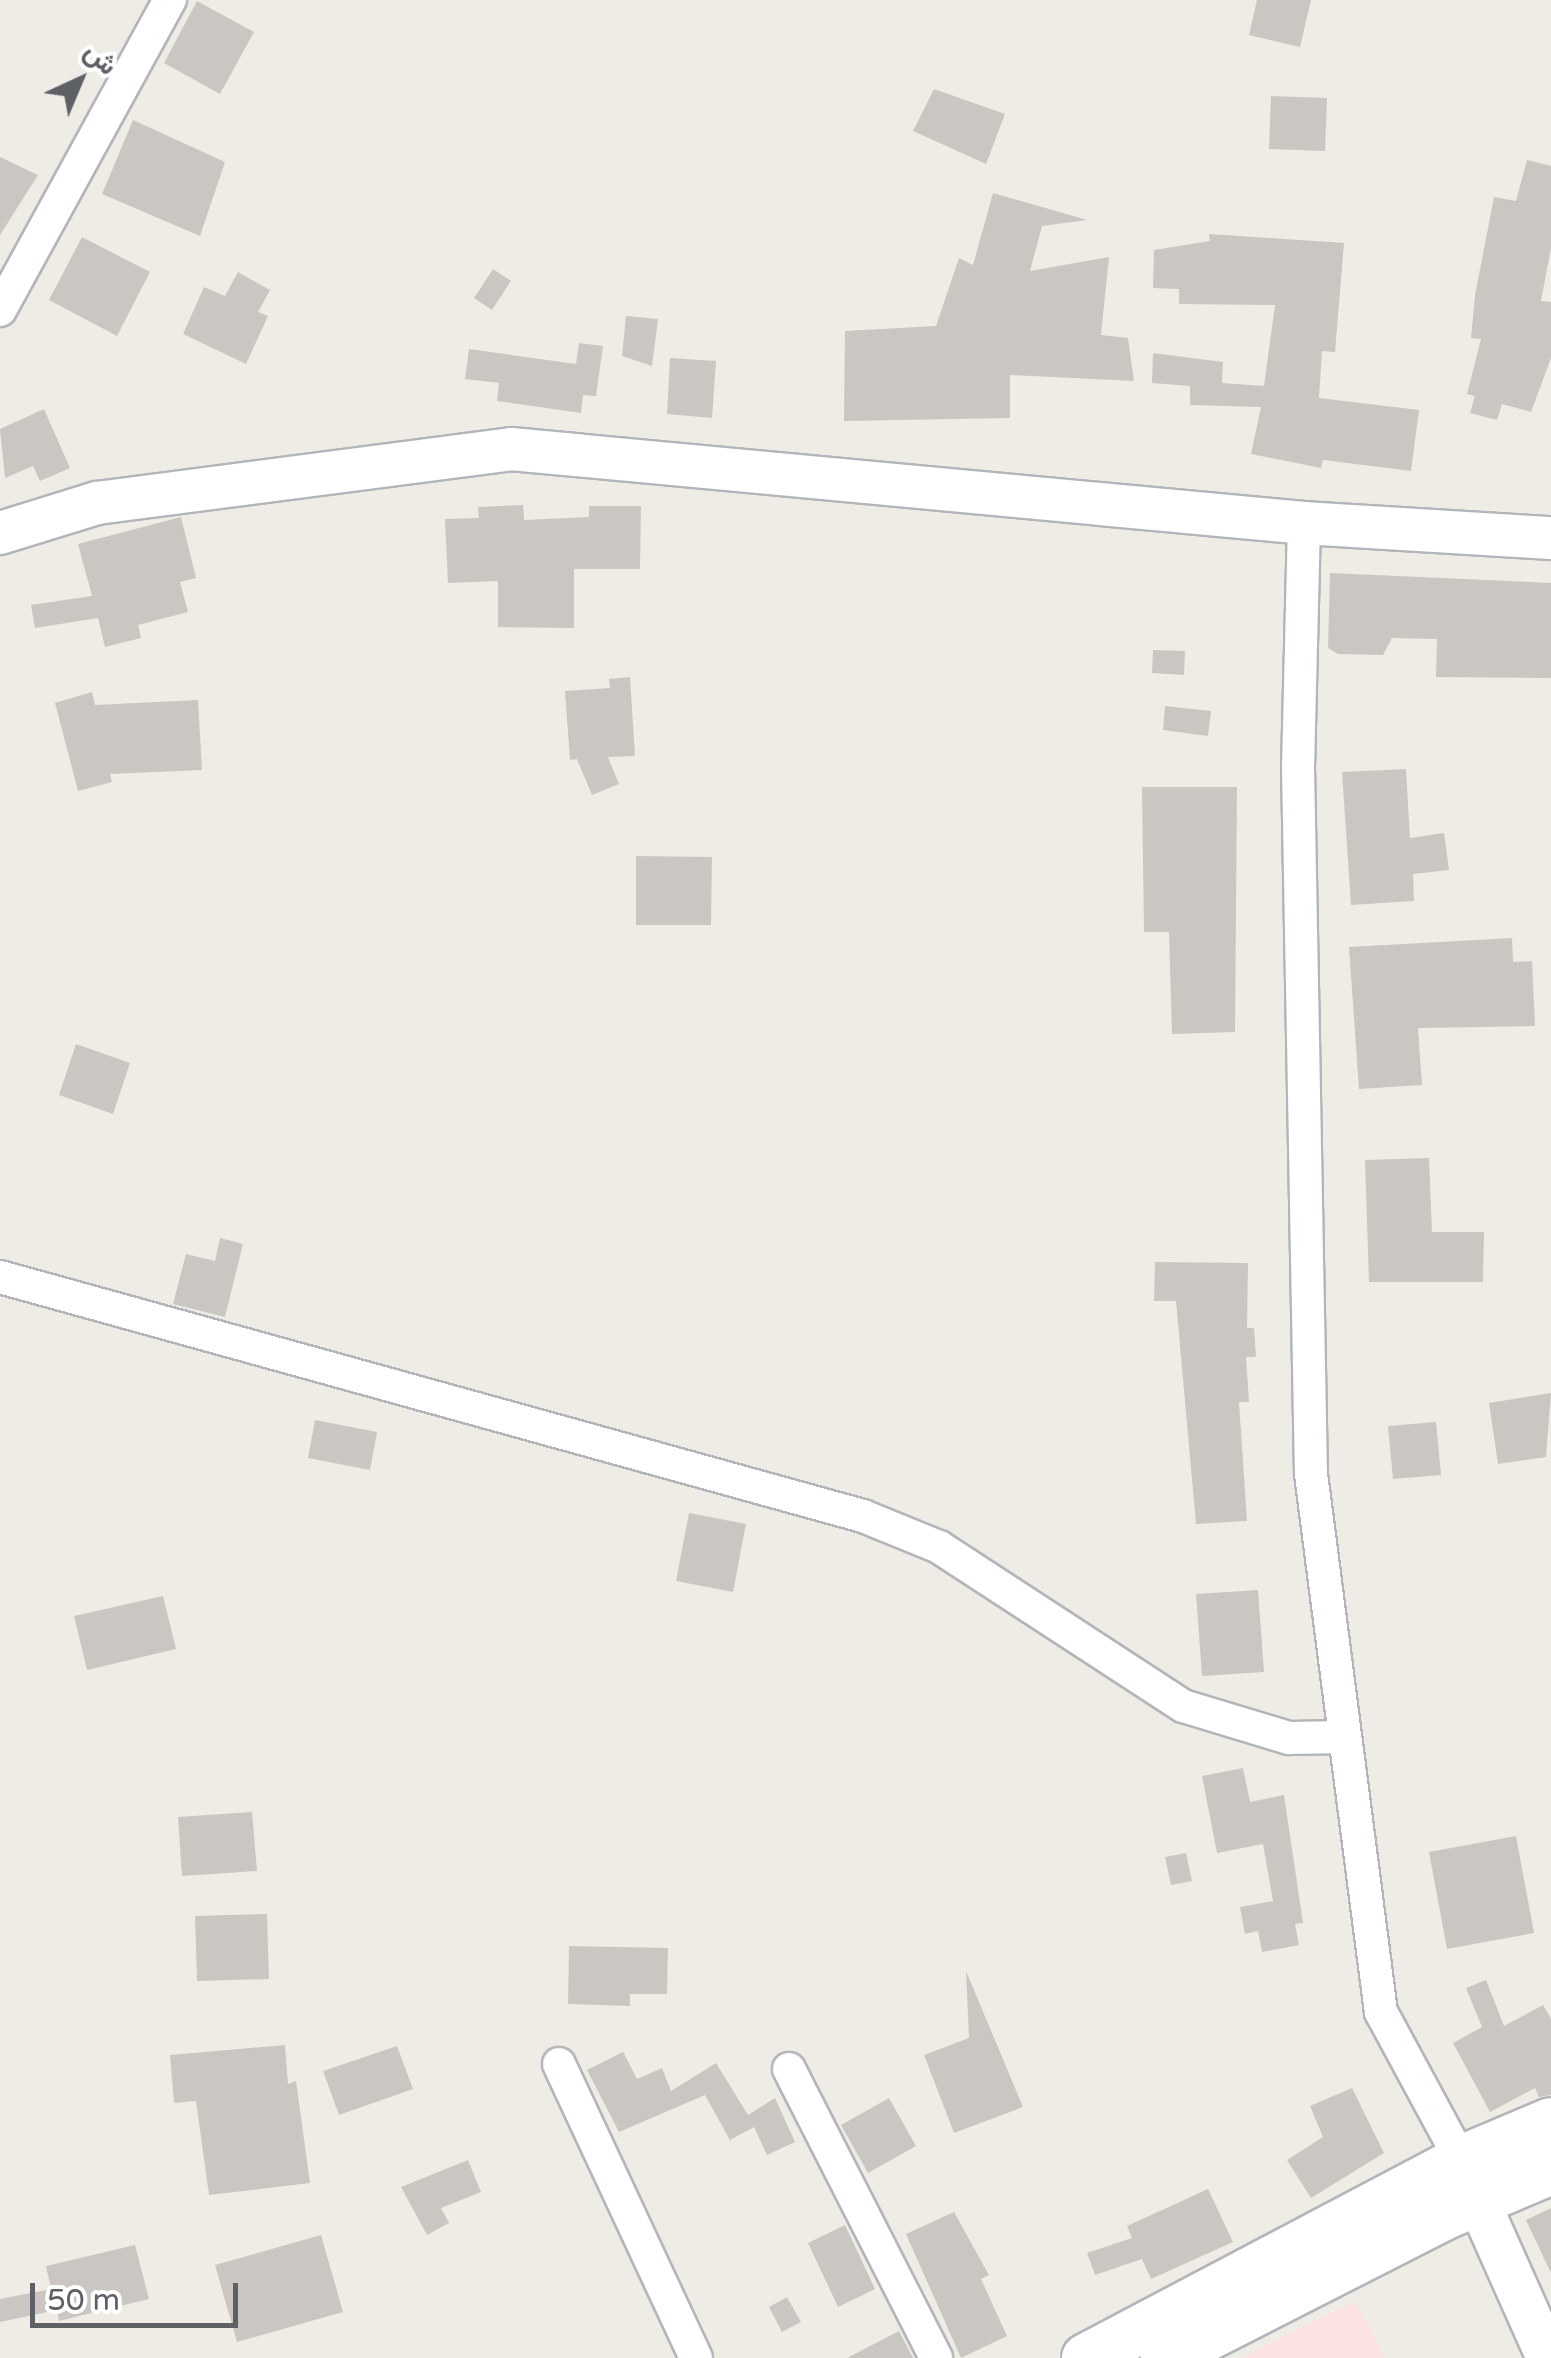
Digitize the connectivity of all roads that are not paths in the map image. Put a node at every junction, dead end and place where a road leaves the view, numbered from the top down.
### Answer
1 (170, 0) edge
2 (0, 310) edge
3 (1304, 524) junction
4 (0, 533) edge
5 (1551, 538) edge
6 (0, 1278) edge
7 (1344, 1738) junction
8 (559, 2064) dead end
9 (789, 2069) dead end
10 (1551, 2122) edge
11 (1464, 2159) junction
12 (1551, 2170) edge
13 (1479, 2203) junction
14 (696, 2358) edge
15 (936, 2358) edge
16 (1086, 2358) edge
17 (1166, 2358) edge
18 (1548, 2358) edge

1 - 2 street
3 - 4 street
3 - 5 street
3 - 7 street
6 - 7 street
7 - 11 street
8 - 14 street
9 - 15 street
10 - 11 main road
11 - 13 street
11 - 16 main road
12 - 13 main road
13 - 17 main road
13 - 18 street

